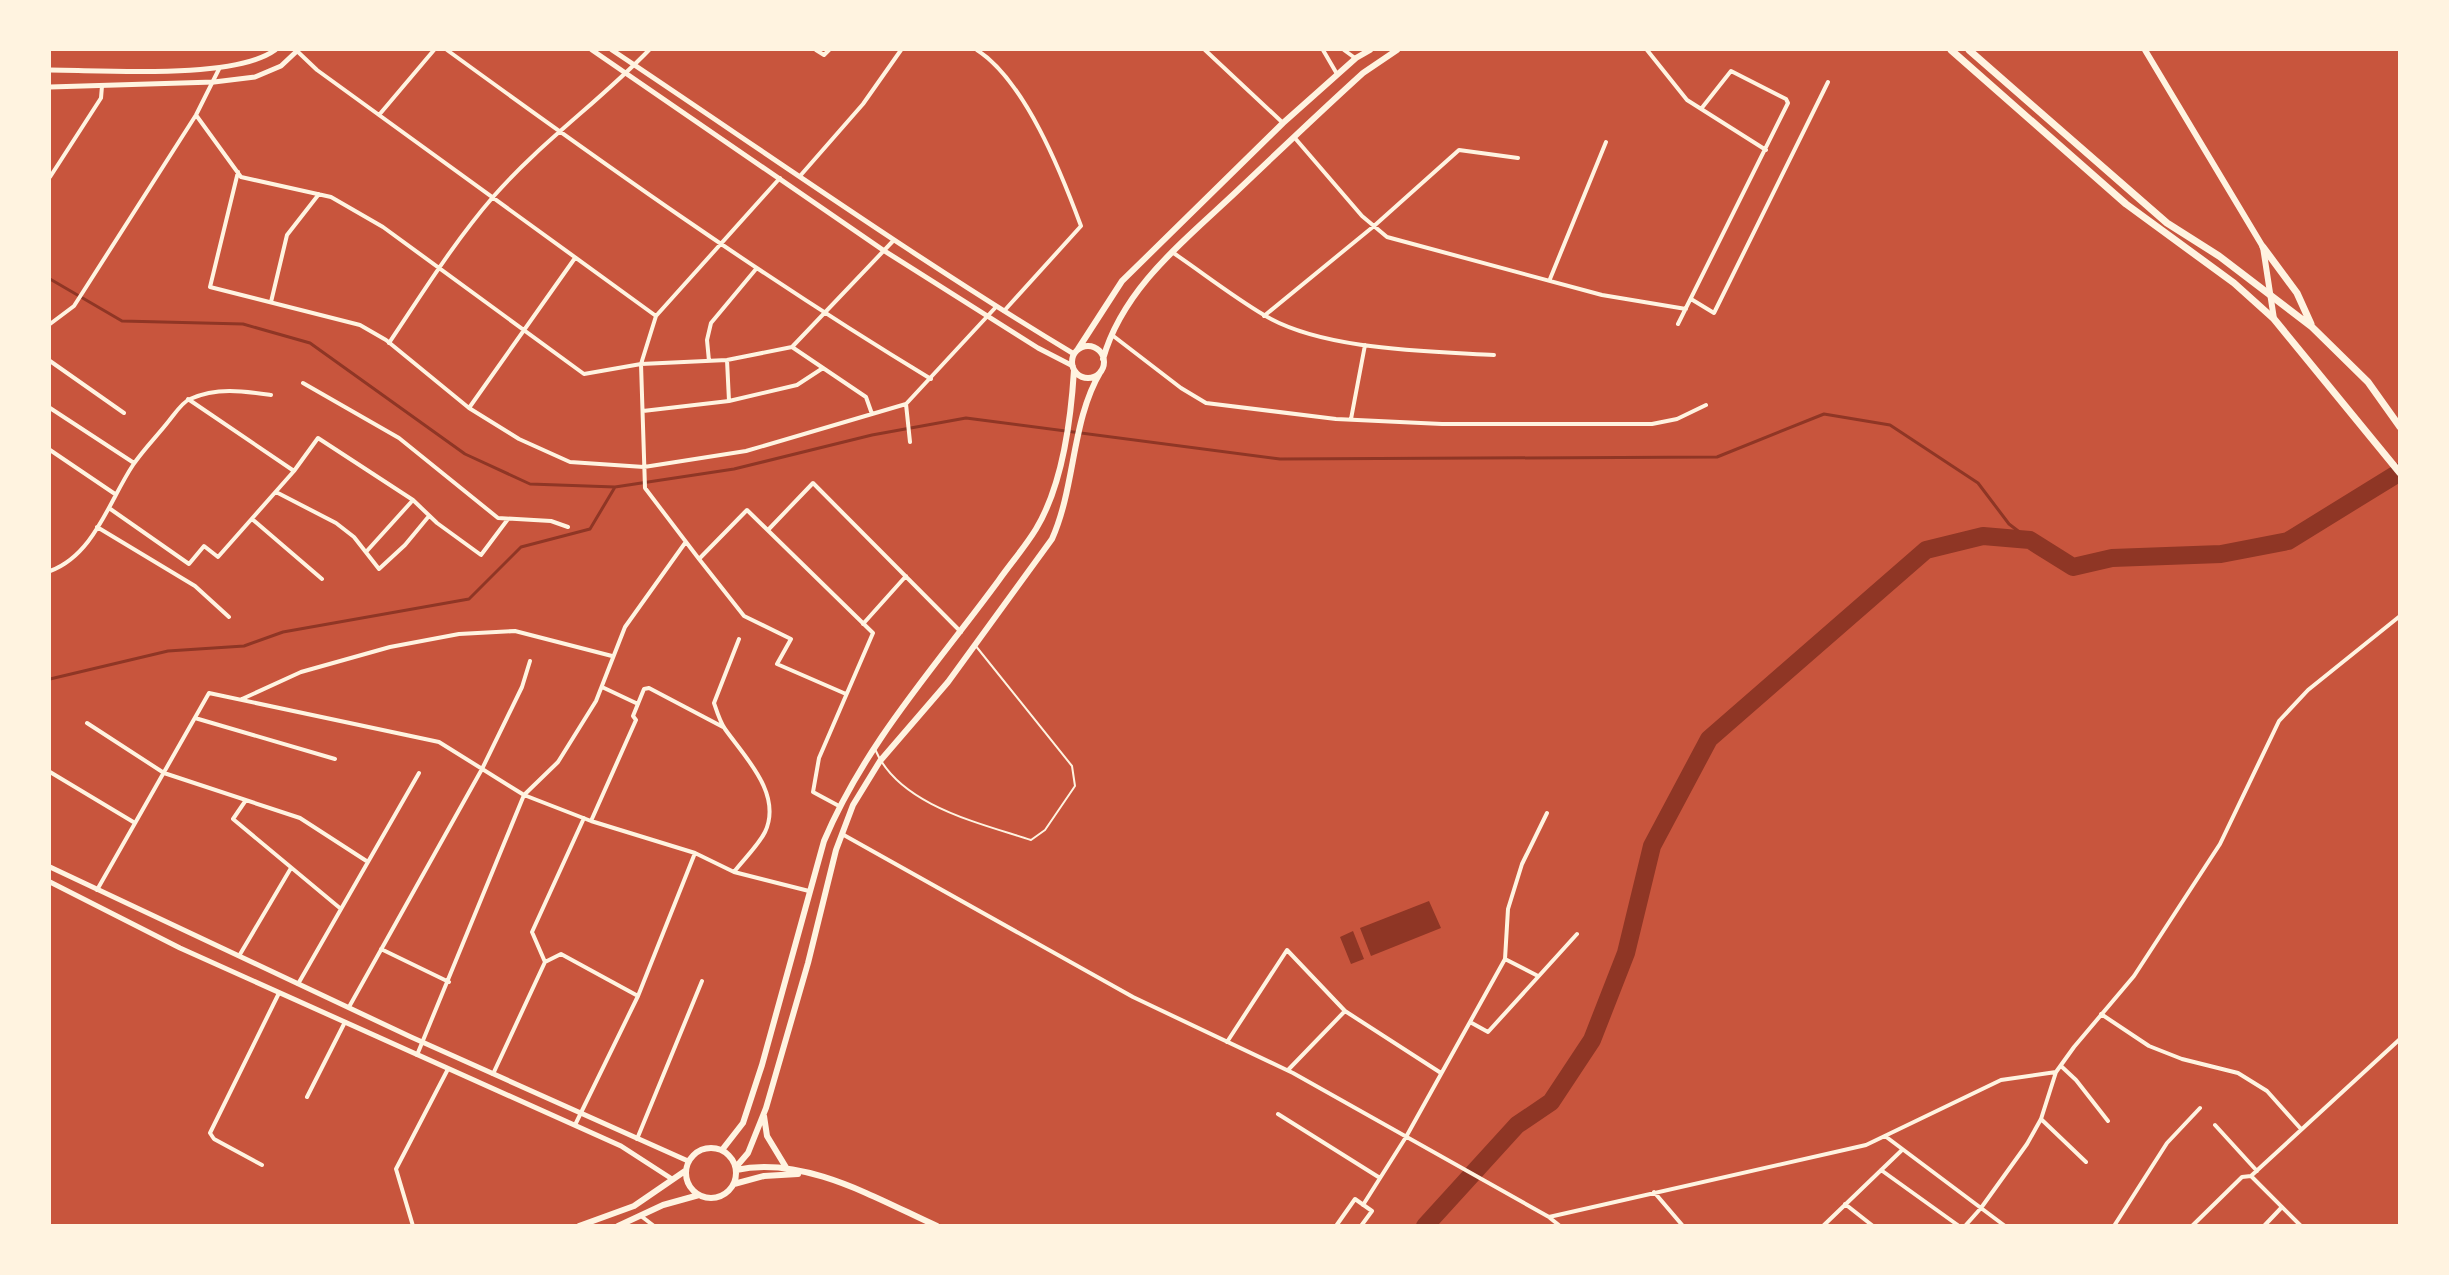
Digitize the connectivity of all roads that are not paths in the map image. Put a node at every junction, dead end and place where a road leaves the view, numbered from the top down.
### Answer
1 (275, 50) edge
2 (297, 50) edge
3 (434, 50) edge
4 (447, 50) edge
5 (592, 50) edge
6 (612, 50) edge
7 (649, 50) edge
8 (816, 50) edge
9 (829, 50) edge
10 (900, 50) edge
11 (977, 50) edge
12 (1205, 50) edge
13 (1323, 50) edge
14 (1344, 50) edge
15 (1370, 50) edge
16 (1397, 50) edge
17 (1647, 50) edge
18 (1951, 50) edge
19 (1969, 50) edge
20 (2145, 50) edge
21 (1356, 58) junction
22 (635, 65) junction
23 (219, 69) junction
24 (50, 70) edge
25 (627, 73) junction
26 (1337, 74) junction
27 (214, 82) junction
28 (1828, 82) dead end
29 (102, 86) junction
30 (50, 87) edge
31 (1701, 109) junction
32 (196, 115) junction
33 (379, 115) junction
34 (1283, 123) junction
35 (558, 131) junction
36 (1294, 137) junction
37 (1606, 142) dead end
38 (1766, 150) junction
39 (1518, 158) dead end
40 (51, 171) edge
41 (238, 172) junction
42 (800, 176) junction
43 (50, 177) edge
44 (781, 178) junction
45 (320, 194) junction
46 (492, 197) junction
47 (1374, 226) junction
48 (892, 240) junction
49 (719, 244) junction
50 (2264, 247) junction
51 (883, 250) junction
52 (1172, 252) junction
53 (575, 258) junction
54 (439, 268) junction
55 (756, 268) junction
56 (1550, 279) junction
57 (2269, 294) junction
58 (1691, 299) junction
59 (271, 302) junction
60 (995, 308) junction
61 (1686, 309) junction
62 (1003, 311) junction
63 (821, 313) junction
64 (50, 316) edge
65 (656, 316) junction
66 (989, 316) junction
67 (1264, 316) junction
68 (2274, 319) junction
69 (54, 320) junction
70 (50, 324) edge
71 (1678, 324) dead end
72 (2312, 327) junction
73 (524, 330) junction
74 (1110, 333) junction
75 (389, 343) junction
76 (1365, 345) junction
77 (792, 347) junction
78 (1076, 352) junction
79 (1494, 355) dead end
80 (1103, 358) junction
81 (727, 360) junction
82 (50, 361) edge
83 (709, 361) junction
84 (641, 364) junction
85 (823, 368) junction
86 (1074, 368) junction
87 (1101, 371) junction
88 (932, 379) junction
89 (303, 383) dead end
90 (271, 395) dead end
91 (188, 399) junction
92 (729, 401) junction
93 (906, 404) junction
94 (1706, 405) dead end
95 (50, 408) edge
96 (469, 408) junction
97 (643, 411) junction
98 (124, 413) dead end
99 (872, 414) junction
100 (1351, 419) junction
101 (2400, 427) edge
102 (910, 442) dead end
103 (50, 450) edge
104 (134, 463) junction
105 (644, 467) junction
106 (294, 471) junction
107 (2400, 473) edge
108 (276, 492) junction
109 (115, 494) junction
110 (413, 500) junction
111 (109, 508) junction
112 (429, 516) junction
113 (252, 519) junction
114 (508, 519) junction
115 (97, 526) junction
116 (568, 527) dead end
117 (768, 530) junction
118 (685, 543) junction
119 (366, 552) junction
120 (699, 559) junction
121 (50, 571) edge
122 (906, 576) junction
123 (322, 579) dead end
124 (2400, 616) edge
125 (229, 617) dead end
126 (863, 624) junction
127 (961, 632) junction
128 (739, 639) dead end
129 (975, 645) junction
130 (612, 656) junction
131 (530, 661) dead end
132 (602, 687) junction
133 (846, 694) junction
134 (241, 700) junction
135 (638, 704) junction
136 (195, 718) junction
137 (87, 723) dead end
138 (723, 727) junction
139 (874, 746) junction
140 (335, 759) dead end
141 (880, 761) junction
142 (483, 769) junction
143 (50, 772) edge
144 (164, 773) junction
145 (419, 773) dead end
146 (524, 795) junction
147 (246, 800) junction
148 (839, 807) junction
149 (1547, 813) dead end
150 (584, 818) junction
151 (591, 821) junction
152 (135, 824) junction
153 (842, 834) junction
154 (695, 854) junction
155 (368, 862) junction
156 (50, 867) edge
157 (291, 868) junction
158 (734, 872) junction
159 (50, 882) edge
160 (97, 890) junction
161 (809, 891) junction
162 (341, 909) junction
163 (1577, 934) dead end
164 (381, 949) junction
165 (239, 956) junction
166 (1505, 959) junction
167 (545, 962) junction
168 (1538, 976) junction
169 (702, 981) dead end
170 (449, 982) junction
171 (298, 984) junction
172 (279, 993) junction
173 (638, 996) junction
174 (349, 1007) junction
175 (1345, 1011) junction
176 (2101, 1014) junction
177 (345, 1022) junction
178 (1470, 1022) junction
179 (2400, 1039) edge
180 (423, 1042) junction
181 (1227, 1042) junction
182 (417, 1055) junction
183 (2061, 1066) junction
184 (448, 1069) junction
185 (1288, 1070) junction
186 (2056, 1072) junction
187 (1441, 1073) junction
188 (493, 1074) junction
189 (307, 1097) dead end
190 (2200, 1108) dead end
191 (580, 1114) junction
192 (1278, 1114) dead end
193 (764, 1115) junction
194 (2041, 1119) junction
195 (2108, 1121) dead end
196 (575, 1125) junction
197 (2215, 1125) dead end
198 (2301, 1130) junction
199 (1885, 1136) junction
200 (1406, 1137) junction
201 (637, 1139) junction
202 (722, 1150) junction
203 (1902, 1150) junction
204 (688, 1161) junction
205 (2086, 1162) dead end
206 (262, 1165) dead end
207 (736, 1168) junction
208 (787, 1169) junction
209 (1881, 1170) junction
210 (685, 1171) junction
211 (2257, 1171) junction
212 (804, 1173) junction
213 (2251, 1176) junction
214 (1380, 1178) junction
215 (672, 1179) junction
216 (734, 1184) junction
217 (1654, 1192) junction
218 (699, 1196) junction
219 (1845, 1204) junction
220 (1364, 1205) junction
221 (2282, 1207) junction
222 (1981, 1208) junction
223 (642, 1216) junction
224 (1549, 1217) junction
225 (1681, 1225) edge
226 (413, 1226) edge
227 (579, 1226) edge
228 (618, 1226) edge
229 (654, 1226) edge
230 (937, 1226) edge
231 (1336, 1226) edge
232 (1361, 1226) edge
233 (1548, 1226) edge
234 (1560, 1226) edge
235 (1822, 1226) edge
236 (1873, 1226) edge
237 (1959, 1226) edge
238 (1965, 1226) edge
239 (2005, 1226) edge
240 (2114, 1226) edge
241 (2192, 1226) edge
242 (2264, 1226) edge
243 (2301, 1226) edge

1 - 23 street
2 - 27 street
2 - 33 street
3 - 33 street
4 - 35 street
5 - 25 street
6 - 22 street
7 - 22 street
8 - 9 street
10 - 42 street
11 - 62 street
12 - 34 street
13 - 26 street
14 - 21 street
15 - 21 main road
16 - 36 main road
17 - 31 street
18 - 68 highway
19 - 57 highway
20 - 50 main road
21 - 26 main road
22 - 25 street
22 - 42 street
23 - 24 street
23 - 27 street
25 - 35 street
25 - 44 street
26 - 34 main road
27 - 29 street
27 - 32 street
28 - 58 street
29 - 30 street
29 - 40 street
31 - 38 street
31 - 38 street
32 - 41 street
32 - 69 street
33 - 46 street
34 - 78 main road
35 - 46 street
35 - 49 street
36 - 47 street
36 - 52 main road
37 - 56 street
38 - 58 street
39 - 47 street
40 - 43 street
41 - 45 street
41 - 59 street
42 - 48 street
44 - 49 street
44 - 51 street
45 - 54 street
45 - 59 street
46 - 53 street
46 - 54 street
47 - 56 street
47 - 67 street
48 - 51 street
48 - 60 street
49 - 55 street
49 - 65 street
50 - 57 main road
50 - 72 highway
51 - 63 street
51 - 66 street
52 - 67 street
52 - 74 main road
53 - 65 street
53 - 73 street
54 - 73 street
54 - 75 street
55 - 63 street
55 - 83 street
56 - 61 street
57 - 68 main road
57 - 72 highway
58 - 61 street
59 - 75 street
60 - 62 street
60 - 66 street
61 - 71 street
62 - 78 street
63 - 77 street
63 - 88 street
64 - 69 street
65 - 84 street
66 - 86 street
66 - 88 street
67 - 76 street
68 - 107 highway
69 - 70 street
72 - 101 highway
73 - 84 street
73 - 96 street
74 - 80 main road
74 - 100 street
75 - 96 street
76 - 79 street
76 - 100 street
77 - 81 street
77 - 85 street
78 - 80 main road
78 - 86 main road
80 - 87 main road
81 - 83 street
81 - 92 street
82 - 98 street
83 - 84 street
84 - 97 street
85 - 92 street
85 - 99 street
86 - 87 main road
86 - 127 main road
87 - 129 main road
88 - 93 street
89 - 114 street
90 - 91 street
91 - 104 street
91 - 106 street
92 - 97 street
93 - 99 street
93 - 102 street
94 - 100 street
95 - 104 street
96 - 105 street
97 - 105 street
99 - 105 street
103 - 109 street
104 - 109 street
105 - 118 street
106 - 108 street
106 - 110 street
108 - 113 street
108 - 119 street
109 - 111 street
110 - 112 street
110 - 119 street
111 - 113 street
111 - 115 street
112 - 114 street
112 - 119 street
113 - 123 street
114 - 116 street
115 - 121 street
115 - 125 street
117 - 120 street
117 - 122 street
117 - 126 street
118 - 120 street
118 - 130 street
120 - 133 street
122 - 126 street
122 - 127 street
124 - 176 street
126 - 133 street
127 - 139 main road
128 - 138 street
129 - 141 main road
129 - 141 lane
130 - 132 street
130 - 134 street
131 - 142 street
132 - 135 street
132 - 146 street
133 - 148 street
134 - 136 street
134 - 142 street
135 - 138 street
135 - 151 street
136 - 140 street
136 - 144 street
137 - 144 street
138 - 158 street
139 - 141 lane
139 - 148 main road
141 - 153 main road
142 - 146 street
142 - 164 street
143 - 152 street
144 - 147 street
144 - 152 street
145 - 155 street
146 - 150 street
146 - 170 street
147 - 155 street
147 - 157 street
148 - 161 main road
149 - 166 street
150 - 151 street
150 - 167 street
151 - 154 street
152 - 160 street
153 - 181 street
153 - 193 main road
154 - 158 street
154 - 173 street
155 - 162 street
156 - 160 street
157 - 162 street
157 - 165 street
158 - 161 street
159 - 172 street
160 - 165 street
161 - 202 main road
162 - 171 street
163 - 168 street
164 - 170 street
164 - 174 street
165 - 171 street
166 - 168 street
166 - 178 street
167 - 173 street
167 - 188 street
168 - 178 street
169 - 201 street
170 - 180 street
171 - 174 street
172 - 177 street
172 - 206 street
173 - 191 street
174 - 180 street
175 - 181 street
175 - 185 street
175 - 187 street
176 - 183 street
176 - 198 street
177 - 182 street
177 - 189 street
178 - 187 street
179 - 198 street
180 - 182 street
180 - 188 street
181 - 185 street
182 - 184 street
183 - 186 street
183 - 195 street
184 - 196 street
184 - 226 street
185 - 200 street
186 - 194 street
186 - 199 street
187 - 200 street
188 - 191 street
190 - 240 street
191 - 196 street
191 - 201 street
192 - 214 street
193 - 207 main road
193 - 208 main road
194 - 205 street
194 - 222 street
196 - 215 street
197 - 211 street
198 - 211 street
199 - 203 street
199 - 217 street
200 - 214 street
200 - 224 street
201 - 204 street
202 - 204 main road
202 - 207 main road
203 - 209 street
203 - 222 street
204 - 210 main road
207 - 208 main road
207 - 216 main road
208 - 212 main road
209 - 219 street
209 - 237 street
210 - 215 main road
210 - 218 main road
211 - 213 street
212 - 216 main road
212 - 230 main road
213 - 221 street
213 - 241 street
214 - 220 street
215 - 227 main road
216 - 218 main road
217 - 224 street
217 - 225 street
218 - 223 main road
219 - 235 street
219 - 236 street
220 - 231 street
220 - 232 street
221 - 242 street
221 - 243 street
222 - 238 street
222 - 239 street
223 - 228 main road
223 - 229 street
224 - 233 street
224 - 234 street

